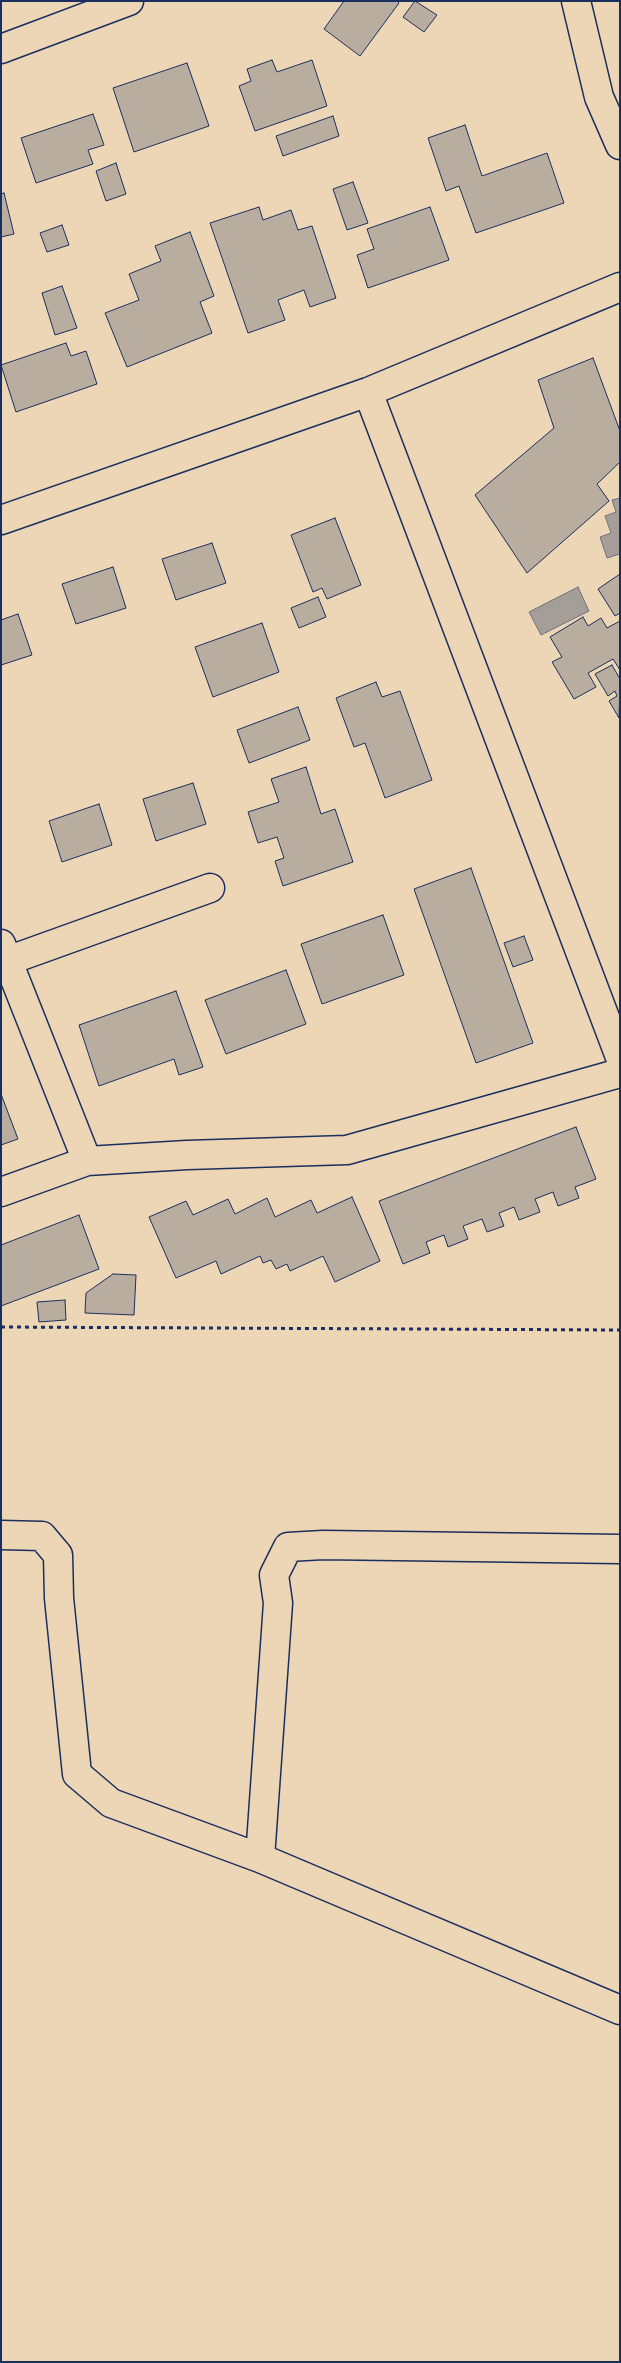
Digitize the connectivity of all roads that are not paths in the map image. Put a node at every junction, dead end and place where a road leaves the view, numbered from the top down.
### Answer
1 (129, 1) edge
2 (576, 1) edge
3 (1, 49) edge
4 (620, 144) edge
5 (620, 287) edge
6 (368, 392) junction
7 (1, 520) edge
8 (210, 888) dead end
9 (4, 953) edge
10 (620, 1057) edge
11 (620, 1073) edge
12 (87, 1161) junction
13 (1, 1192) edge
14 (1, 1535) edge
15 (620, 1549) edge
16 (260, 1858) junction
17 (620, 2010) edge

1 - 3 street
2 - 4 street
5 - 6 street
6 - 7 street
6 - 10 street
8 - 9 street
9 - 12 street
11 - 12 street
12 - 13 street
14 - 16 street
15 - 16 street
16 - 17 street

